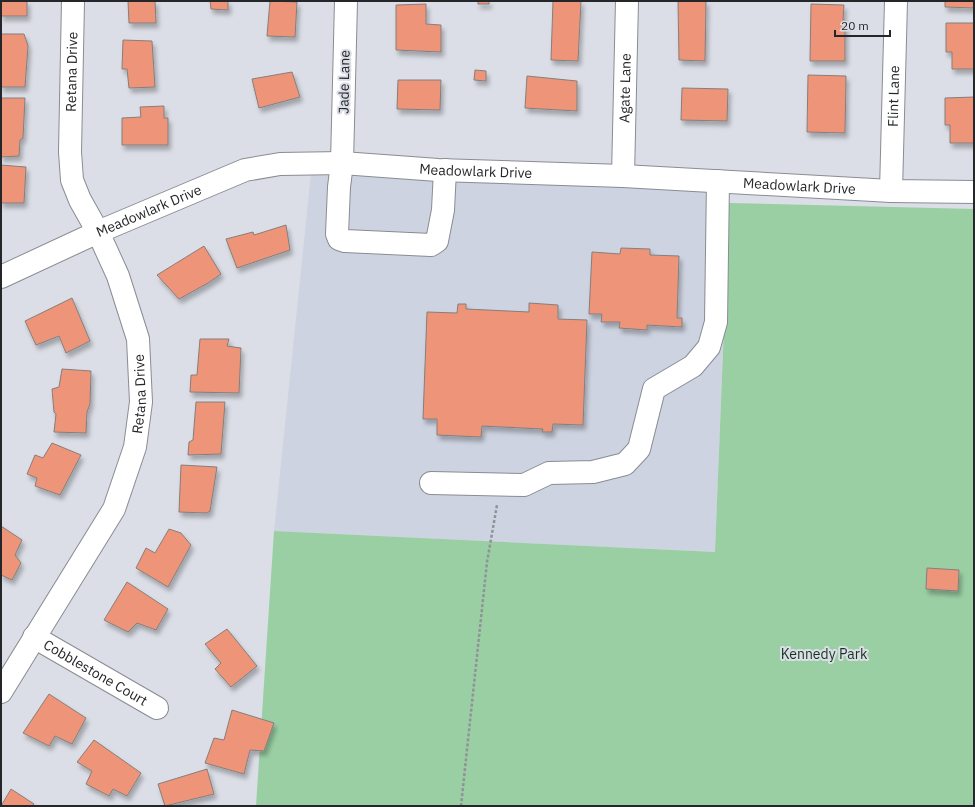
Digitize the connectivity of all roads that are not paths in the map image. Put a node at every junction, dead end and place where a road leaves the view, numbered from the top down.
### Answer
1 (73, 1) edge
2 (346, 1) edge
3 (627, 1) edge
4 (896, 1) edge
5 (342, 163) junction
6 (445, 170) junction
7 (623, 176) junction
8 (718, 181) junction
9 (891, 191) junction
10 (974, 192) edge
11 (98, 232) junction
12 (1, 277) edge
13 (431, 483) dead end
14 (34, 638) junction
15 (1, 692) edge
16 (157, 708) dead end

1 - 11 street, Retana Drive
2 - 5 street, Jade Lane
3 - 7 street, Agate Lane
4 - 9 street, Flint Lane
5 - 6 street, Meadowlark Drive
5 - 6 street, Jade Lane
5 - 11 street, Meadowlark Drive
6 - 7 street, Meadowlark Drive
7 - 8 street, Meadowlark Drive
8 - 9 street, Meadowlark Drive
8 - 13 street
9 - 10 street, Meadowlark Drive
11 - 12 street, Meadowlark Drive
11 - 14 street, Retana Drive
14 - 15 street, Retana Drive
14 - 16 street, Cobblestone Court

